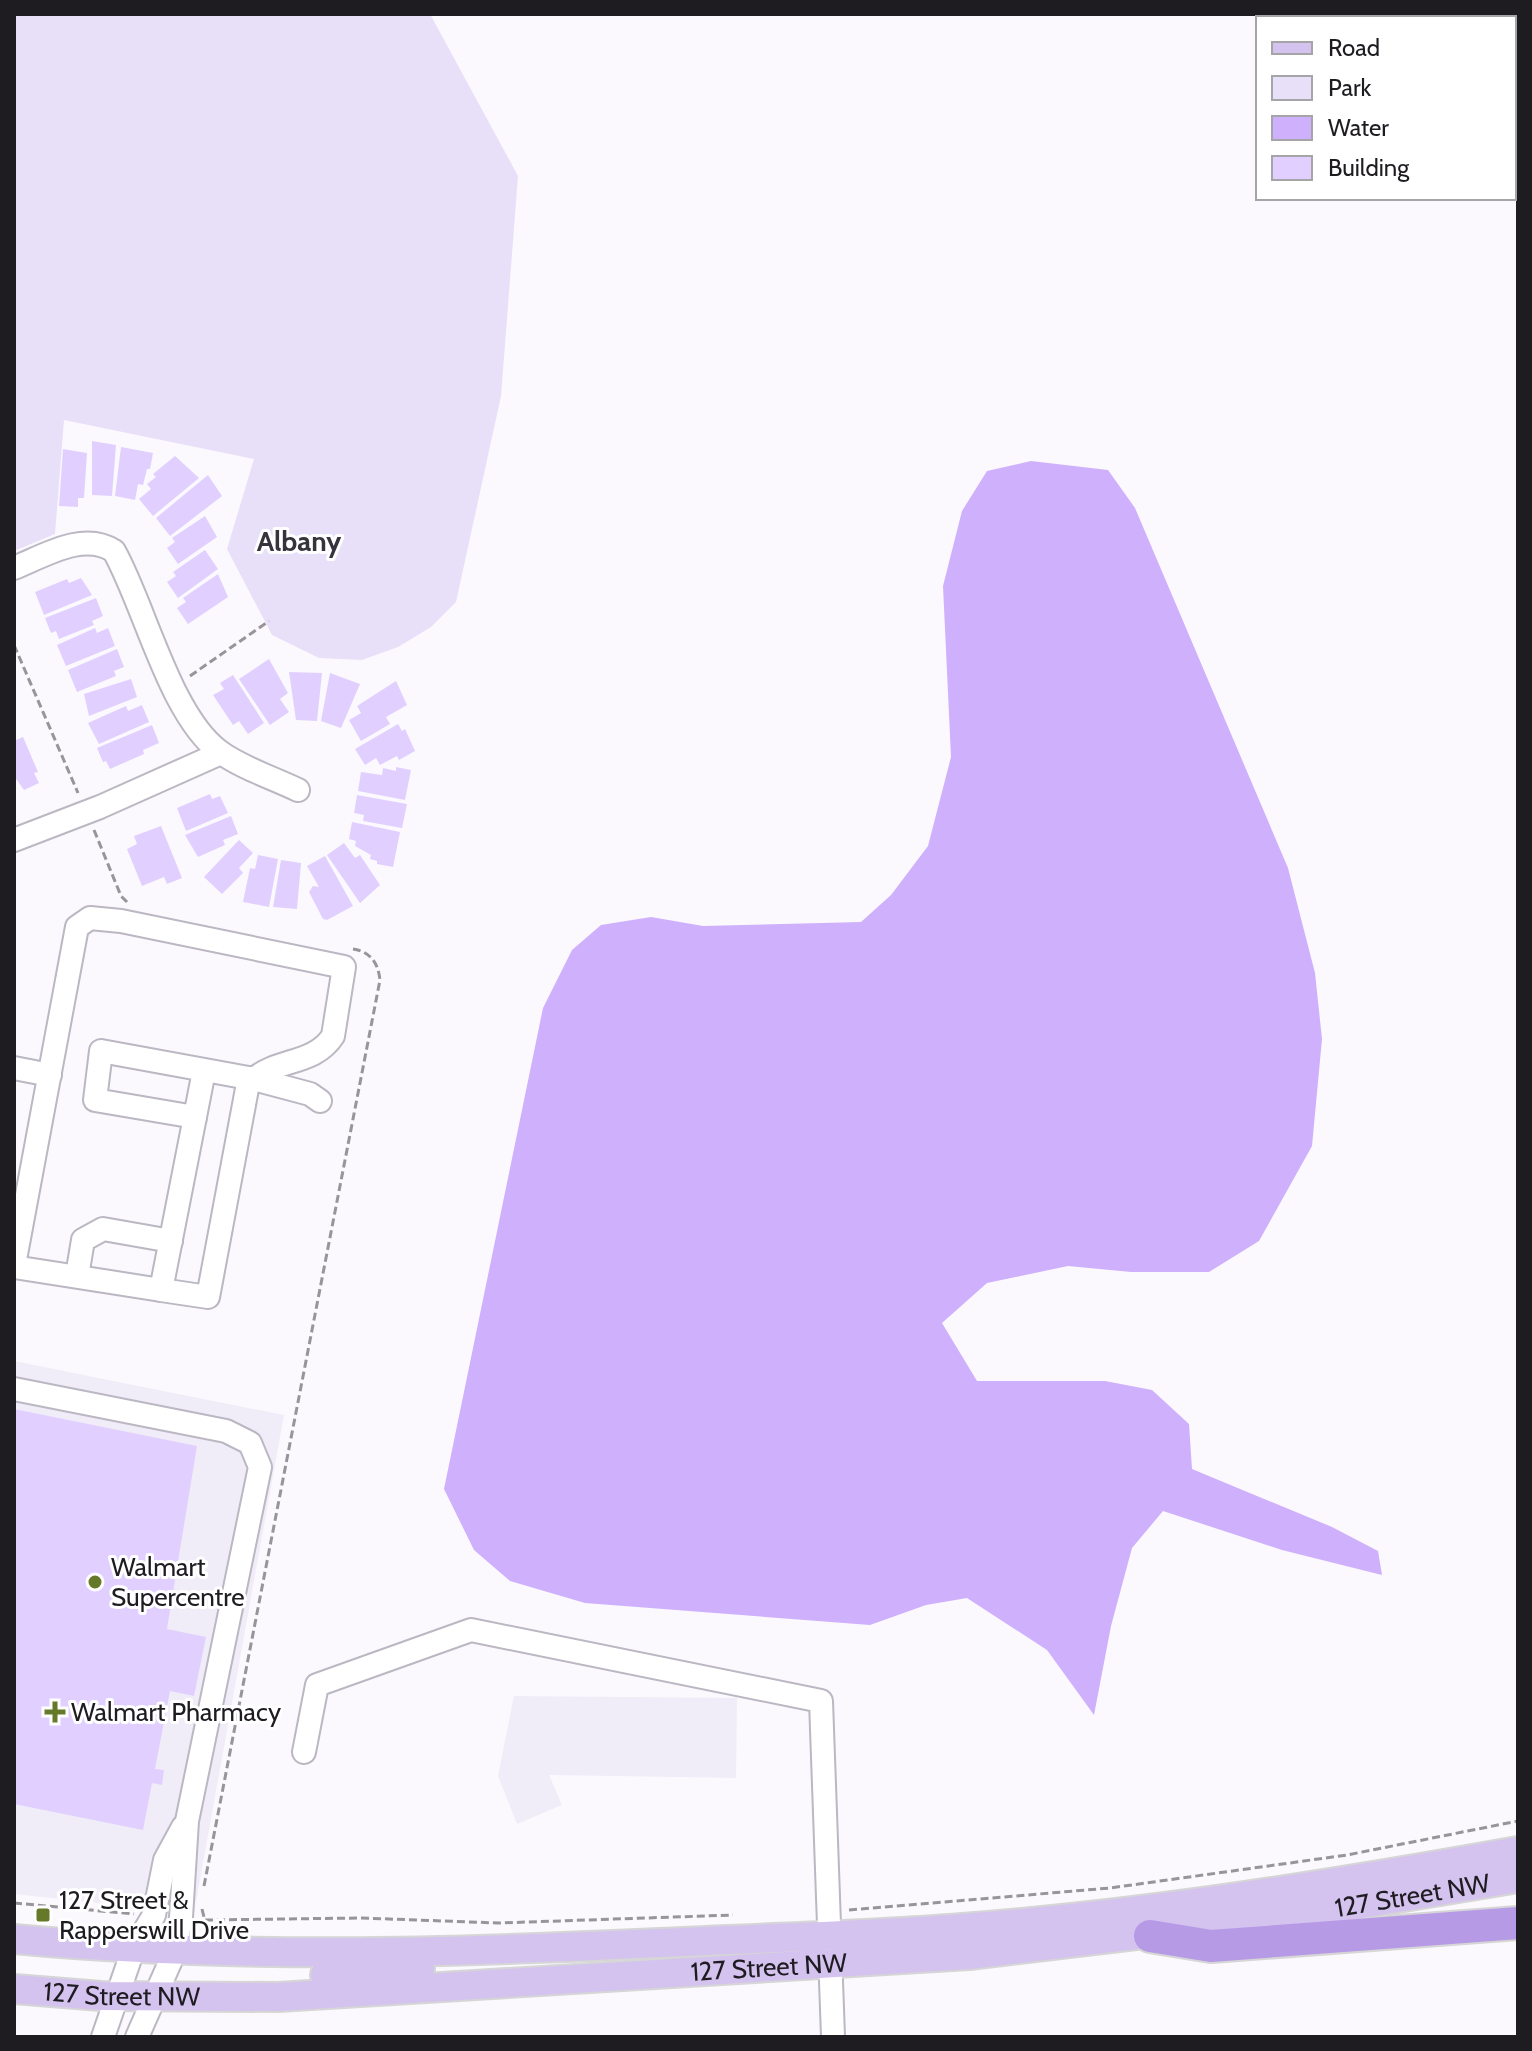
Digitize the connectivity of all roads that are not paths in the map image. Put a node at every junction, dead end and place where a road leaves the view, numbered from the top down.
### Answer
1 (14, 568) edge
2 (221, 753) junction
3 (298, 790) dead end
4 (14, 840) edge
5 (14, 1068) edge
6 (204, 1071) junction
7 (50, 1075) junction
8 (252, 1078) junction
9 (320, 1101) dead end
10 (195, 1117) junction
11 (171, 1241) junction
12 (14, 1266) edge
13 (77, 1276) junction
14 (161, 1290) junction
15 (14, 1389) edge
16 (304, 1752) dead end
17 (187, 1821) junction
18 (1518, 1851) edge
19 (1518, 1878) edge
20 (1518, 1923) edge
21 (1150, 1936) junction
22 (831, 1937) junction
23 (14, 1939) edge
24 (623, 1945) junction
25 (133, 1950) junction
26 (175, 1951) junction
27 (14, 1989) edge
28 (158, 1989) junction
29 (115, 1996) junction
30 (103, 2037) edge
31 (137, 2037) edge
32 (833, 2037) edge

1 - 2 street
2 - 3 street
2 - 4 street
5 - 7 street
6 - 8 street
6 - 10 street
6 - 10 street
7 - 8 street
7 - 12 street
8 - 9 street
8 - 14 street
10 - 11 street
11 - 13 street
11 - 14 street
12 - 13 street
13 - 14 street
15 - 17 street
16 - 22 street
17 - 25 street
17 - 26 street
18 - 22 main road, 127 Street NW
19 - 21 main road, 127 Street NW
20 - 21 highway
21 - 22 main road, 127 Street NW
22 - 24 main road, 127 Street NW
22 - 28 main road, 127 Street NW
22 - 32 street
23 - 25 main road, 127 Street NW
24 - 26 main road, 127 Street NW
24 - 28 main road
25 - 26 main road, 127 Street NW
25 - 29 street
26 - 28 street
27 - 29 main road, 127 Street NW
28 - 29 main road
28 - 31 street
29 - 30 street

